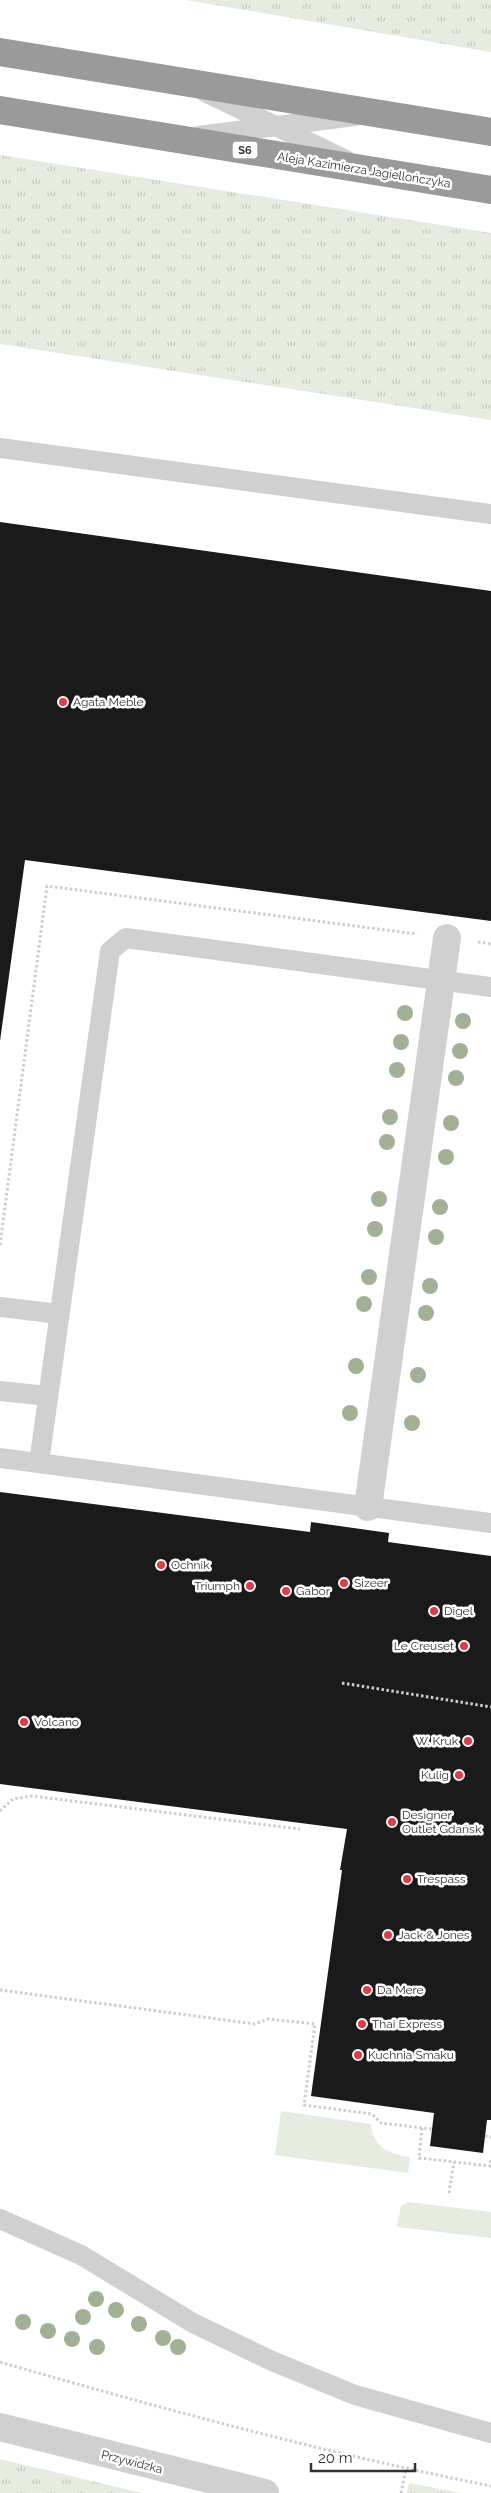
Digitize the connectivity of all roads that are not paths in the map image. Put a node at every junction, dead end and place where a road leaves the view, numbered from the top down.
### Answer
1 (0, 52) edge
2 (187, 83) junction
3 (0, 110) edge
4 (377, 114) junction
5 (276, 126) junction
6 (491, 132) edge
7 (176, 139) junction
8 (365, 170) junction
9 (491, 190) edge
10 (0, 448) edge
11 (491, 514) edge
12 (447, 938) road end
13 (440, 981) junction
14 (491, 987) edge
15 (0, 1307) edge
16 (59, 1314) junction
17 (0, 1391) edge
18 (48, 1396) junction
19 (0, 1458) edge
20 (39, 1463) junction
21 (368, 1507) junction
22 (491, 1523) edge
23 (0, 2220) edge
24 (0, 2427) edge
25 (491, 2432) edge
26 (265, 2493) edge

1 - 2 highway
2 - 4 highway
2 - 5 lane
3 - 7 highway, Aleja Kazimierza Jagiellończyka / S6
4 - 5 lane
4 - 6 highway
5 - 7 lane
5 - 8 lane
7 - 8 highway, Aleja Kazimierza Jagiellończyka / S6
8 - 9 highway, Aleja Kazimierza Jagiellończyka / S6
10 - 11 lane
12 - 13 street
13 - 14 lane
13 - 16 lane
13 - 21 street
15 - 16 lane
16 - 18 lane
17 - 18 lane
18 - 20 lane
19 - 20 lane
20 - 21 lane
21 - 22 lane
23 - 25 lane
24 - 26 street, Przywidzka

